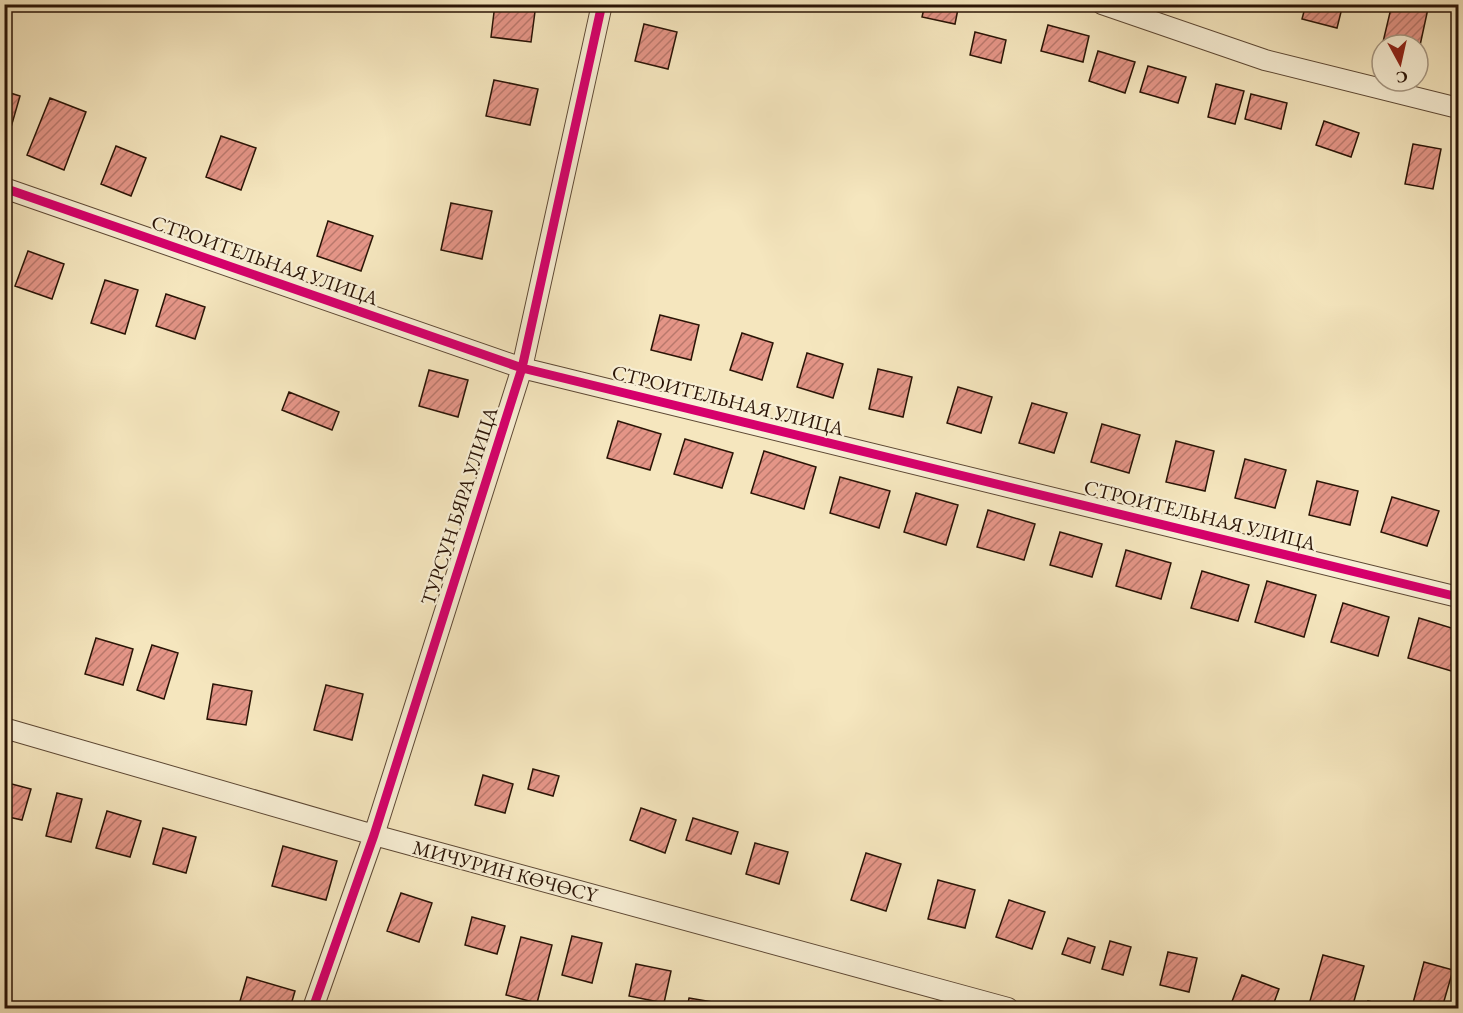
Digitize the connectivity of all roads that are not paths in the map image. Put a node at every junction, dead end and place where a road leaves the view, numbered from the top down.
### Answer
1 (602, 4) edge
2 (1102, 4) edge
3 (1458, 108) edge
4 (4, 188) edge
5 (522, 368) junction
6 (1458, 597) edge
7 (4, 728) edge
8 (374, 835) junction
9 (313, 1008) edge
10 (1008, 1008) edge

1 - 5 street, ТУРСУН БЯРА УЛИЦА
2 - 3 street
4 - 5 street, СТРОИТЕЛЬНАЯ УЛИЦА
5 - 6 street, СТРОИТЕЛЬНАЯ УЛИЦА
5 - 8 street, ТУРСУН БЯРА УЛИЦА
7 - 8 street, МИЧУРИН КӨЧӨСҮ
8 - 9 street, ТУРСУН БЯРА УЛИЦА
8 - 10 street, МИЧУРИН КӨЧӨСҮ

